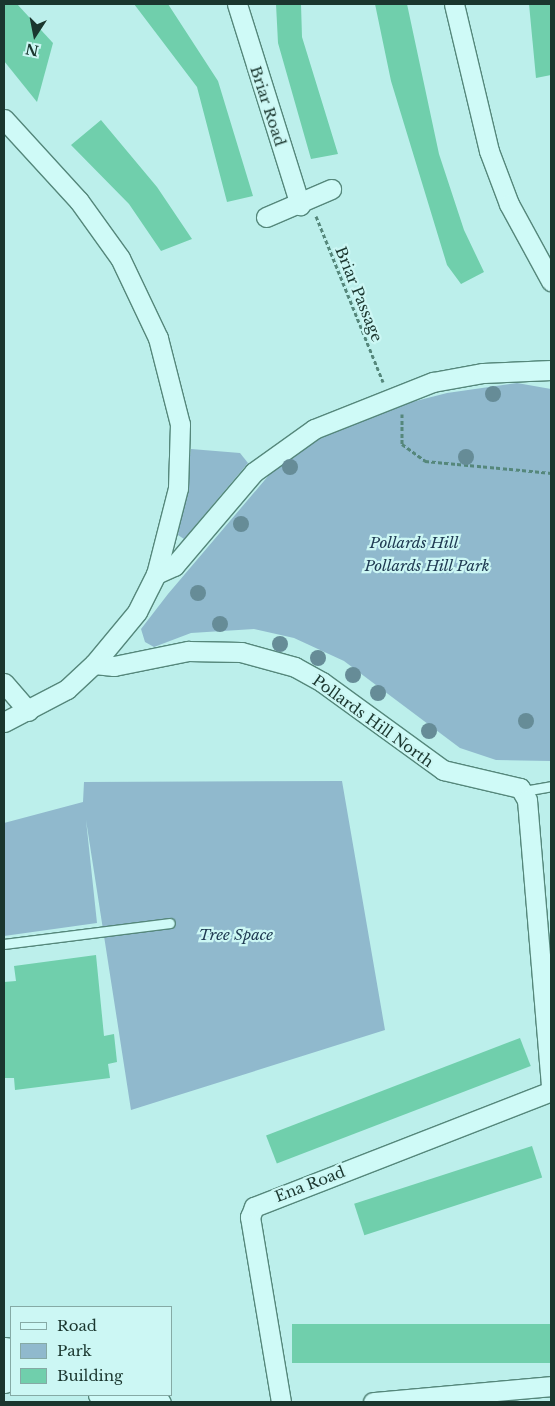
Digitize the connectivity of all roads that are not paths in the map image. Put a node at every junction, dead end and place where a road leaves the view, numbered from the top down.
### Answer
1 (454, 4) edge
2 (236, 5) edge
3 (4, 119) edge
4 (331, 189) dead end
5 (305, 202) junction
6 (266, 217) dead end
7 (551, 281) edge
8 (551, 370) edge
9 (156, 574) junction
10 (94, 664) junction
11 (4, 683) edge
12 (28, 711) junction
13 (4, 722) edge
14 (551, 786) edge
15 (524, 791) junction
16 (170, 923) dead end
17 (4, 944) edge
18 (551, 1087) edge
19 (551, 1091) edge
20 (4, 1364) edge
21 (7, 1384) edge
22 (551, 1386) edge
23 (118, 1396) edge
24 (137, 1397) edge
25 (161, 1402) edge
26 (281, 1402) edge
27 (373, 1402) edge

1 - 7 street
2 - 5 street, Briar Road
3 - 9 street
4 - 5 street
5 - 6 street
8 - 9 street
9 - 10 street
10 - 12 street
10 - 15 street, Pollards Hill North
11 - 12 street
12 - 13 street
14 - 15 lane, Pollards Hill North
15 - 18 street
16 - 17 lane
19 - 26 street, Ena Road
20 - 21 street
22 - 27 street
23 - 24 street
24 - 25 street

